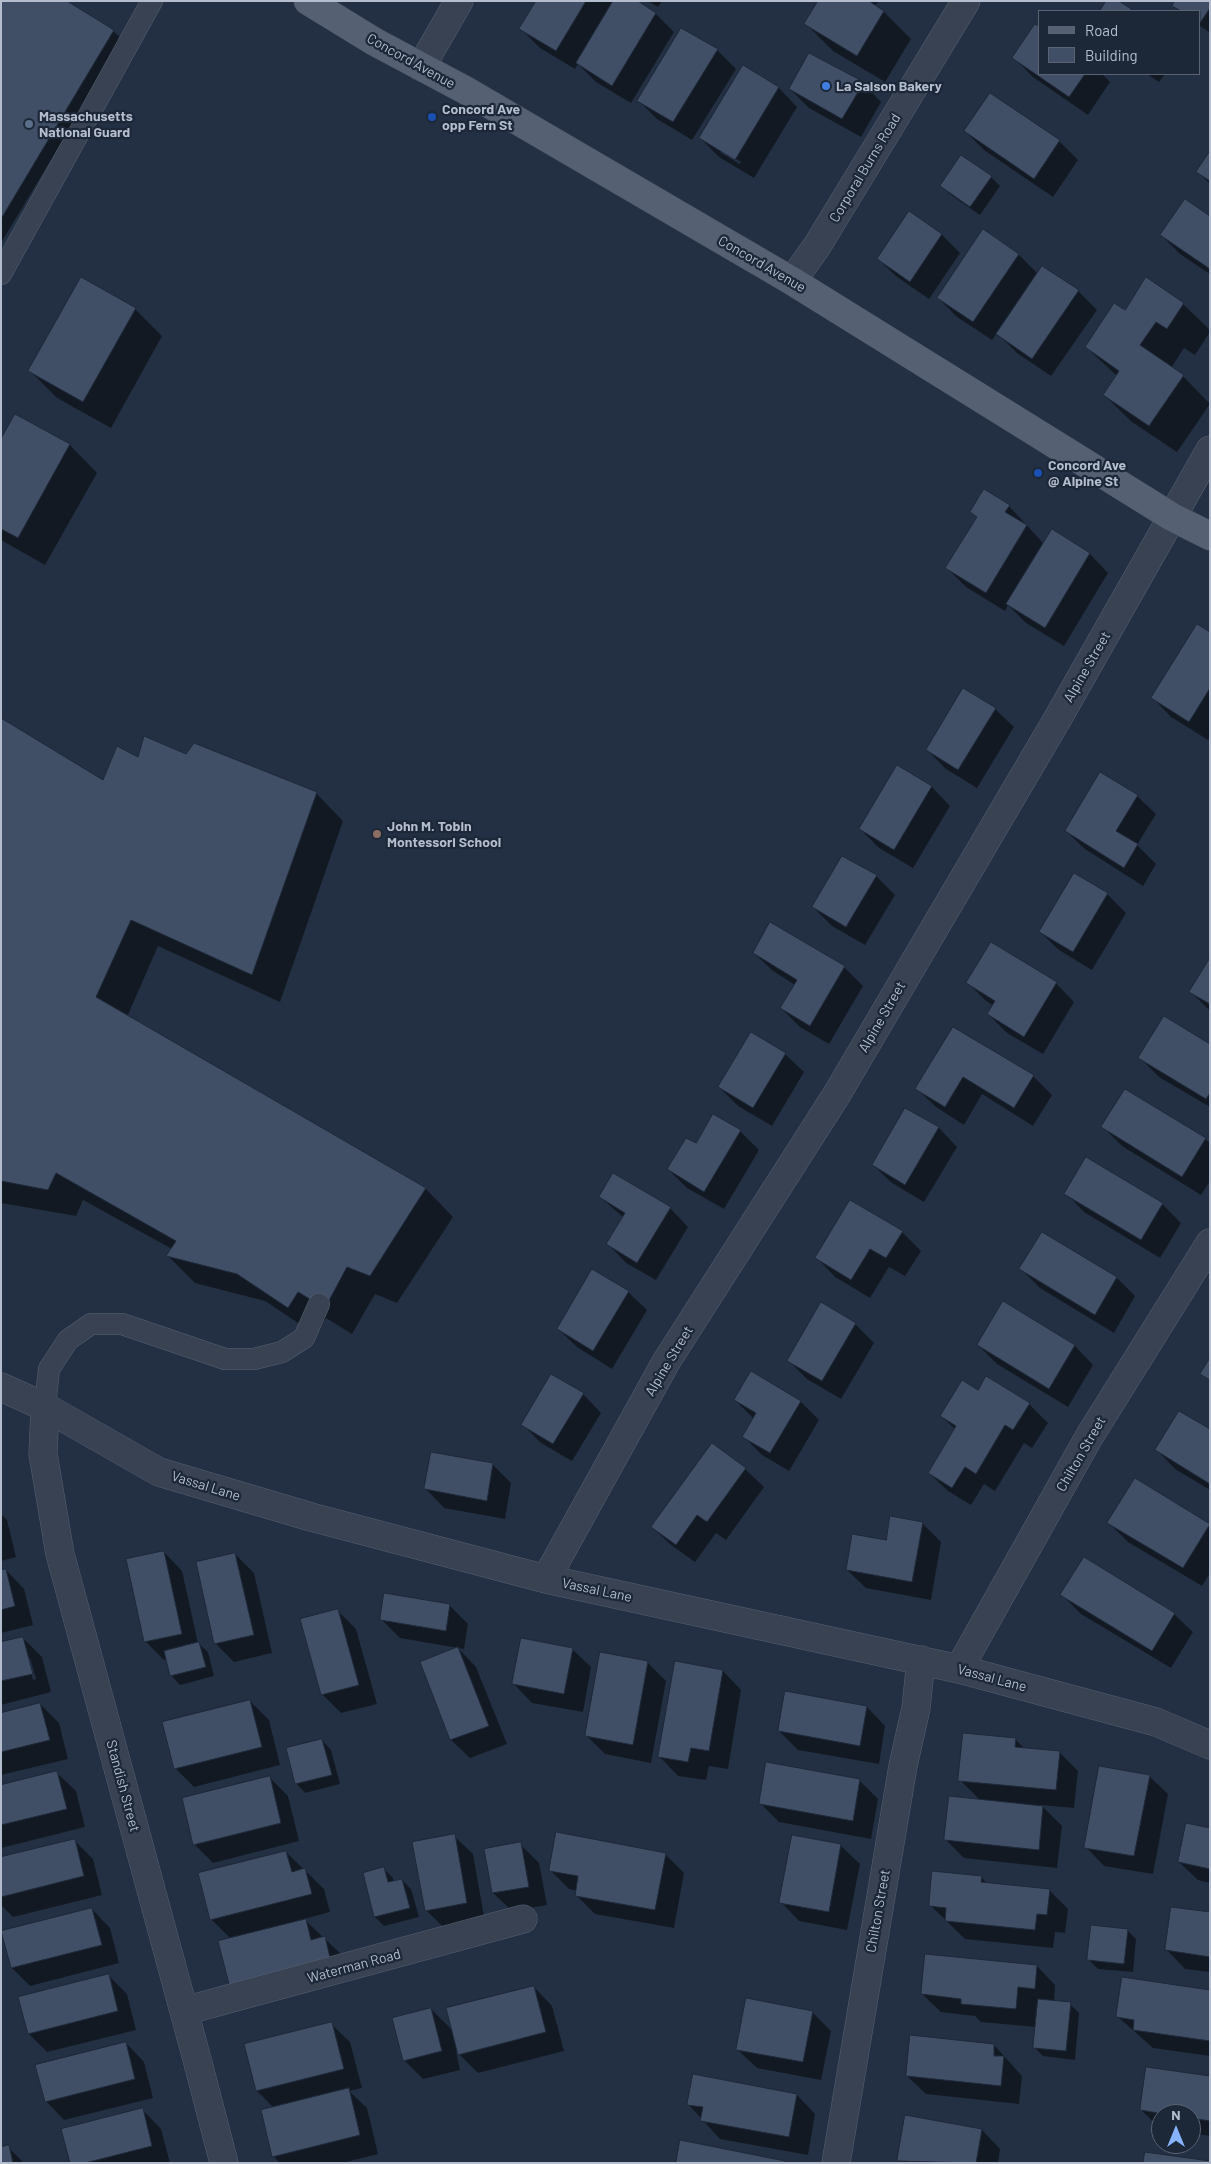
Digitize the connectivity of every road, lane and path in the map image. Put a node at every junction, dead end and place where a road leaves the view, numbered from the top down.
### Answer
1 (152, 1) edge
2 (308, 1) edge
3 (459, 1) edge
4 (966, 1) edge
5 (421, 67) junction
6 (1, 274) edge
7 (792, 281) junction
8 (1210, 450) edge
9 (1172, 517) junction
10 (1210, 536) edge
11 (1210, 1243) edge
12 (318, 1304) dead end
13 (1, 1387) edge
14 (45, 1407) junction
15 (546, 1579) junction
16 (921, 1660) junction
17 (959, 1669) junction
18 (1210, 1745) edge
19 (523, 1919) dead end
20 (184, 2011) junction
21 (224, 2163) edge
22 (836, 2163) edge

1 - 6 lane
2 - 5 main road, Concord Avenue
3 - 5 street
4 - 7 street, Corporal Burns Road
5 - 7 main road, Concord Avenue
7 - 9 main road, Concord Avenue
8 - 9 street, Alpine Street
9 - 10 main road, Concord Avenue
9 - 15 street, Alpine Street
11 - 17 street, Chilton Street
12 - 14 lane
13 - 14 street, Vassal Lane
14 - 15 street, Vassal Lane
14 - 20 street, Standish Street
15 - 16 street, Vassal Lane
16 - 17 street, Vassal Lane
16 - 22 street, Chilton Street
17 - 18 street, Vassal Lane
19 - 20 street, Waterman Road
20 - 21 street, Standish Street

